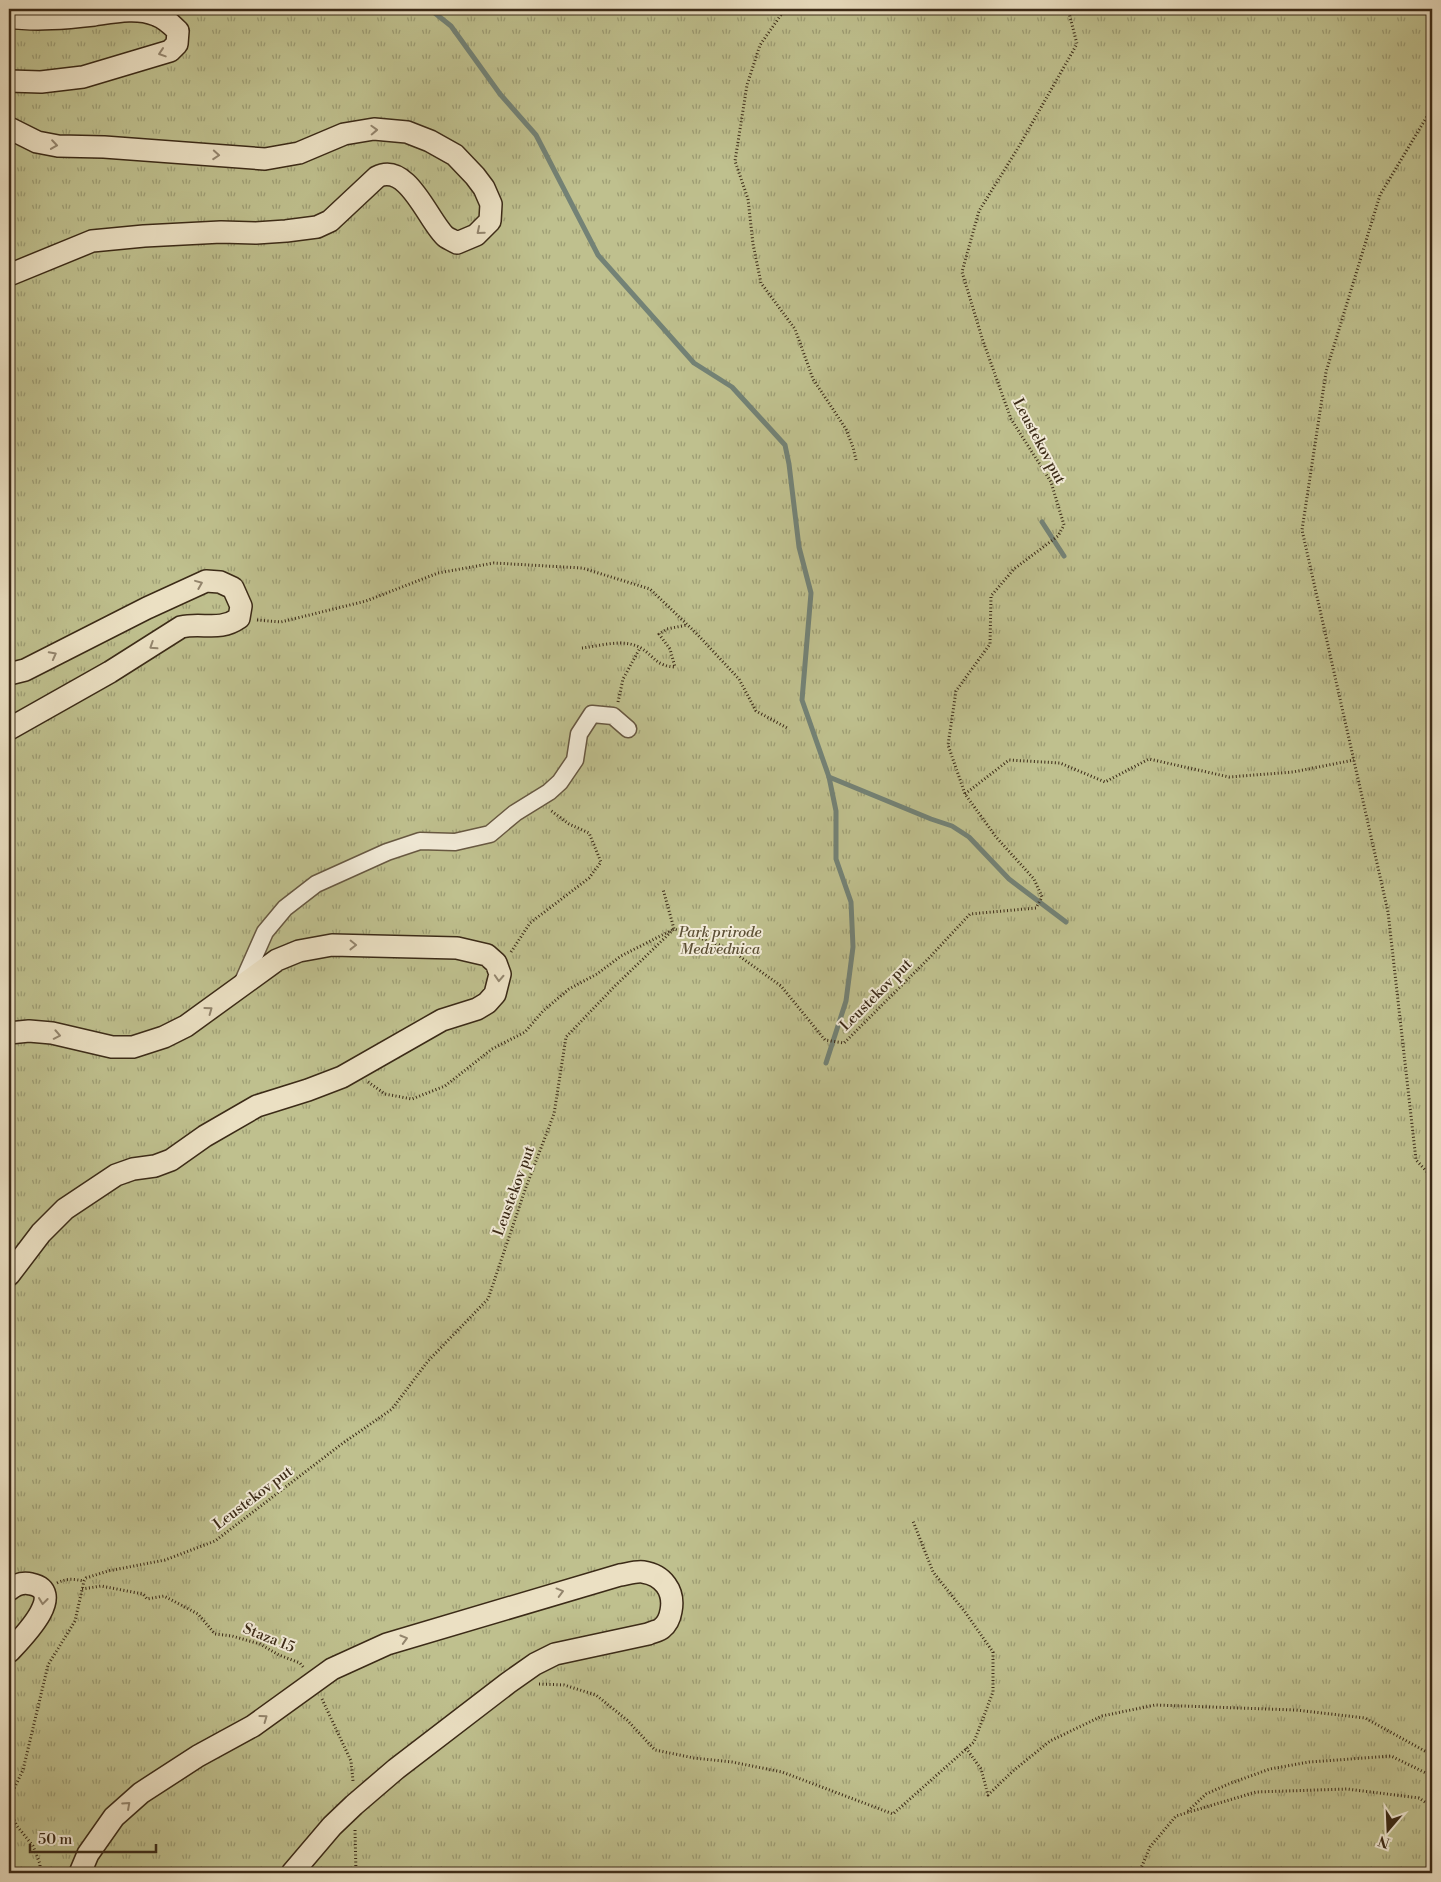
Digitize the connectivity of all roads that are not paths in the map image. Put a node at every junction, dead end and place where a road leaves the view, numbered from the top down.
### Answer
1 (9, 17) edge
2 (9, 81) edge
3 (9, 128) edge
4 (9, 275) edge
5 (9, 674) edge
6 (9, 729) edge
7 (628, 729) dead end
8 (241, 986) junction
9 (9, 1032) edge
10 (9, 1275) edge
11 (9, 1590) edge
12 (9, 1652) edge
13 (80, 1873) edge
14 (292, 1873) edge

1 -> 2 main road
3 -> 4 main road
5 -> 6 main road
7 - 8 lane
9 -> 8 main road
8 -> 10 main road
11 -> 12 main road
13 -> 14 main road

